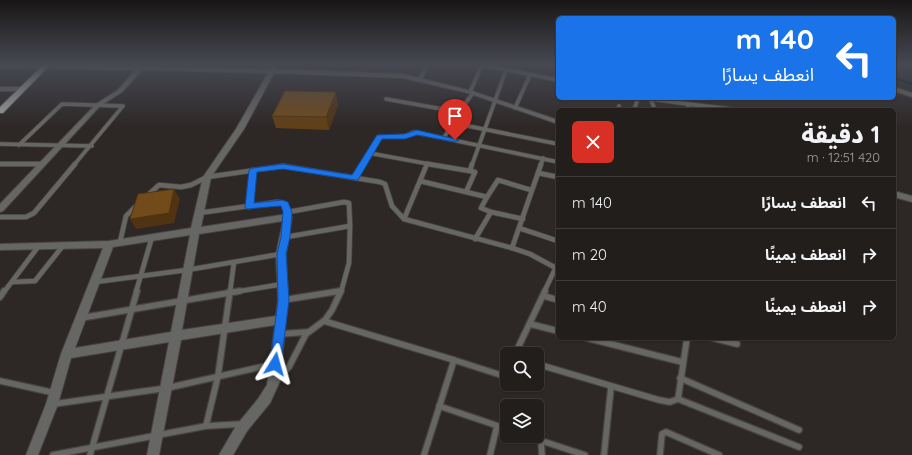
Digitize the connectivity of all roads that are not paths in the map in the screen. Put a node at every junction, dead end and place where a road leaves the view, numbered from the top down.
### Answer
1 (27, 85) edge
2 (125, 85) edge
3 (264, 85) edge
4 (444, 85) edge
5 (474, 85) edge
6 (501, 85) edge
7 (525, 85) edge
8 (0, 89) edge
9 (23, 89) junction
10 (896, 90) edge
11 (471, 92) junction
12 (912, 95) edge
13 (386, 99) dead end
14 (497, 100) junction
15 (651, 100) joint
16 (682, 100) edge
17 (682, 104) junction
18 (688, 104) junction
19 (98, 105) junction
20 (515, 108) junction
21 (654, 108) edge
22 (689, 108) edge
23 (722, 108) edge
24 (0, 111) edge
25 (459, 112) junction
26 (556, 121) edge
27 (453, 122) junction
28 (483, 128) junction
29 (444, 138) junction
30 (0, 144) edge
31 (480, 144) junction
32 (556, 144) edge
33 (19, 145) junction
34 (60, 145) junction
35 (92, 146) junction
36 (369, 153) junction
37 (543, 158) junction
38 (556, 161) edge
39 (42, 164) junction
40 (427, 164) junction
41 (1, 165) edge
42 (253, 170) junction
43 (470, 171) junction
44 (538, 173) junction
45 (207, 177) junction
46 (556, 177) edge
47 (355, 178) junction
48 (420, 181) junction
49 (531, 190) junction
50 (466, 192) junction
51 (896, 195) edge
52 (487, 197) junction
53 (144, 199) edge
54 (912, 199) edge
55 (139, 203) edge
56 (249, 207) junction
57 (0, 209) edge
58 (491, 212) junction
59 (199, 213) junction
60 (288, 214) junction
61 (0, 217) edge
62 (404, 219) junction
63 (523, 220) junction
64 (350, 226) junction
65 (519, 228) junction
66 (196, 230) junction
67 (152, 237) junction
68 (286, 237) junction
69 (475, 240) junction
70 (556, 240) edge
71 (115, 243) junction
72 (38, 247) junction
73 (62, 247) junction
74 (0, 248) edge
75 (512, 248) junction
76 (281, 254) junction
77 (234, 262) junction
78 (556, 265) edge
79 (556, 267) edge
80 (187, 270) junction
81 (140, 275) junction
82 (12, 282) junction
83 (95, 282) junction
84 (283, 284) junction
85 (341, 291) junction
86 (229, 294) junction
87 (544, 296) junction
88 (0, 297) edge
89 (556, 299) edge
90 (283, 300) junction
91 (183, 301) junction
92 (132, 310) junction
93 (81, 318) junction
94 (281, 320) junction
95 (324, 321) junction
96 (530, 324) junction
97 (226, 327) junction
98 (556, 330) edge
99 (308, 332) junction
100 (280, 334) junction
101 (175, 337) junction
102 (596, 340) edge
103 (687, 340) edge
104 (721, 340) edge
105 (737, 344) dead end
106 (120, 346) junction
107 (518, 347) edge
108 (67, 354) junction
109 (454, 360) junction
110 (682, 362) junction
111 (275, 364) junction
112 (544, 366) edge
113 (500, 373) edge
114 (218, 376) junction
115 (680, 378) junction
116 (0, 380) edge
117 (274, 381) junction
118 (611, 387) junction
119 (167, 388) junction
120 (105, 397) junction
121 (54, 399) junction
122 (678, 399) junction
123 (439, 406) junction
124 (246, 424) junction
125 (206, 426) junction
126 (497, 426) junction
127 (500, 427) edge
128 (799, 430) dead end
129 (158, 435) junction
130 (544, 442) edge
131 (541, 443) edge
132 (92, 447) junction
133 (799, 447) dead end
134 (34, 449) edge
135 (27, 455) edge
136 (53, 455) edge
137 (90, 455) edge
138 (153, 455) edge
139 (225, 455) edge
140 (424, 455) edge
141 (490, 455) edge
142 (542, 455) edge
143 (586, 455) edge
144 (604, 455) edge
145 (660, 455) edge
146 (719, 455) edge

1 - 9 main road
2 - 19 street
3 - 45 street
4 - 11 street
5 - 11 lane
6 - 14 lane
7 - 20 lane
8 - 9 street
9 - 24 main road
10 - 12 street
11 - 14 street
11 - 25 lane
13 - 25 lane
14 - 20 street
14 - 28 lane
15 - 17 lane
15 - 21 lane
16 - 17 lane
17 - 18 lane
18 - 22 lane
18 - 23 lane
19 - 33 lane
19 - 34 street
19 - 35 lane
20 - 26 street
25 - 27 lane
27 - 28 lane
27 - 29 lane
28 - 31 lane
28 - 32 lane
29 - 31 lane
29 - 36 lane
30 - 33 lane
31 - 37 lane
31 - 43 lane
33 - 34 lane
34 - 35 lane
34 - 39 street
35 - 61 lane
36 - 40 lane
36 - 47 lane
37 - 38 lane
37 - 44 lane
39 - 41 lane
39 - 57 street
40 - 43 lane
40 - 48 lane
42 - 45 lane
42 - 47 lane
42 - 56 lane
43 - 50 lane
44 - 46 lane
44 - 49 lane
45 - 53 lane
45 - 59 street
47 - 62 lane
48 - 50 lane
48 - 62 lane
49 - 52 lane
49 - 63 lane
50 - 52 lane
51 - 54 street
52 - 58 lane
55 - 71 lane
56 - 59 lane
56 - 60 lane
58 - 63 lane
58 - 69 lane
59 - 66 street
60 - 64 lane
60 - 66 street
60 - 68 street
62 - 69 lane
63 - 65 lane
64 - 68 lane
64 - 85 lane
65 - 70 lane
65 - 75 lane
66 - 67 street
66 - 80 street
67 - 71 street
67 - 81 lane
68 - 76 street
69 - 75 lane
71 - 73 street
71 - 83 street
72 - 73 street
72 - 74 street
72 - 82 lane
73 - 82 lane
75 - 78 lane
76 - 77 lane
76 - 84 street
77 - 80 lane
77 - 86 lane
79 - 87 lane
80 - 81 lane
80 - 91 street
81 - 83 lane
81 - 92 lane
82 - 88 lane
83 - 93 street
84 - 86 lane
84 - 90 street
85 - 90 lane
85 - 95 lane
86 - 91 lane
86 - 97 lane
87 - 89 lane
87 - 96 lane
90 - 94 street
91 - 92 lane
91 - 101 street
92 - 93 lane
92 - 106 lane
93 - 108 street
94 - 97 street
94 - 100 street
95 - 99 lane
95 - 109 lane
96 - 98 lane
96 - 107 lane
97 - 101 street
97 - 114 lane
99 - 100 lane
99 - 117 lane
100 - 111 street
101 - 106 street
101 - 119 street
102 - 110 lane
103 - 110 lane
104 - 105 lane
106 - 108 street
106 - 120 lane
108 - 121 street
109 - 113 lane
109 - 123 lane
110 - 115 lane
111 - 114 lane
111 - 117 street
112 - 118 lane
114 - 119 lane
114 - 125 lane
115 - 122 lane
115 - 128 lane
116 - 121 lane
117 - 124 street
118 - 122 lane
118 - 144 lane
119 - 120 lane
119 - 129 street
120 - 121 lane
120 - 132 lane
121 - 134 street
122 - 133 lane
123 - 126 lane
123 - 140 lane
124 - 125 lane
124 - 139 street
125 - 129 lane
126 - 127 lane
126 - 141 lane
129 - 132 lane
129 - 138 street
130 - 143 lane
131 - 142 lane
132 - 136 lane
132 - 137 lane
134 - 135 street
145 - 146 lane

